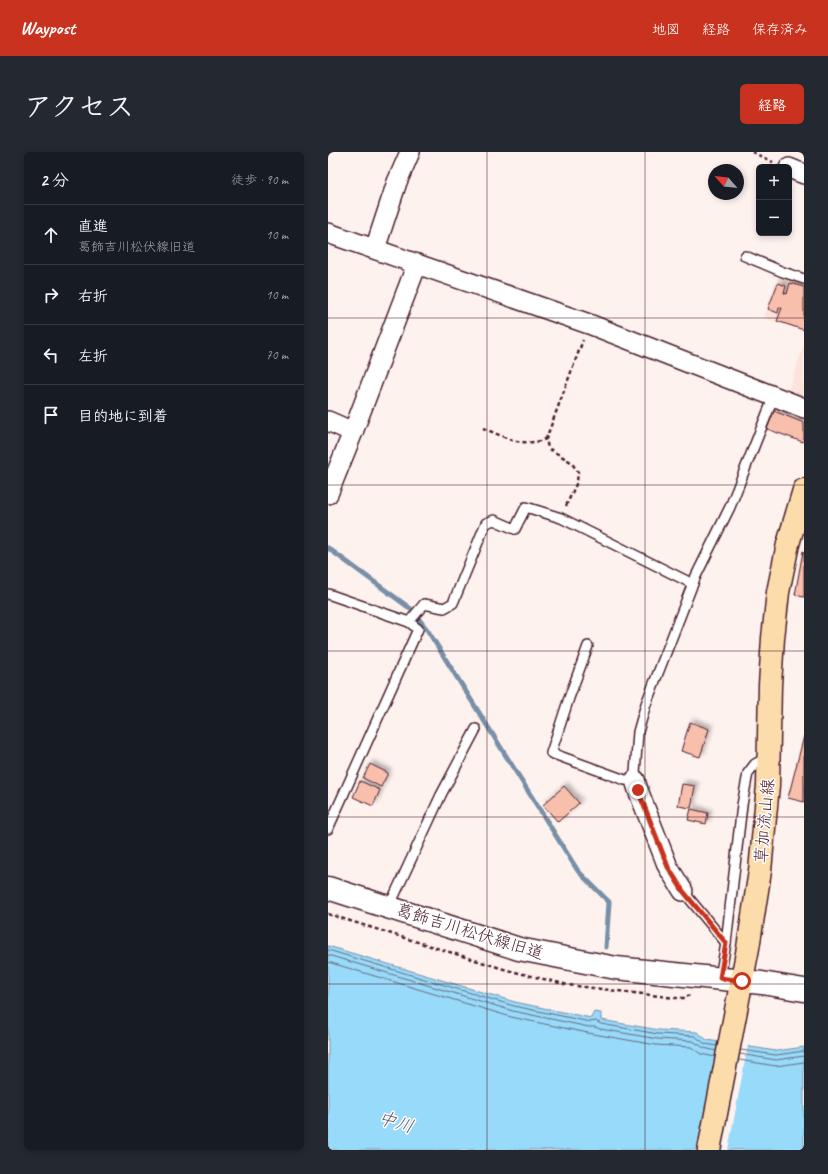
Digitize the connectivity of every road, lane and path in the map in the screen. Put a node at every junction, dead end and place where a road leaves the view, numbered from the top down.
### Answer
1 (410, 152) edge
2 (752, 152) edge
3 (779, 164) edge
4 (792, 169) edge
5 (804, 174) edge
6 (328, 233) edge
7 (375, 248) junction
8 (745, 256) dead end
9 (417, 264) junction
10 (804, 279) edge
11 (589, 324) junction
12 (774, 396) junction
13 (804, 408) edge
14 (328, 421) edge
15 (483, 428) dead end
16 (353, 432) junction
17 (546, 439) junction
18 (804, 490) edge
19 (328, 494) edge
20 (561, 518) junction
21 (693, 584) junction
22 (328, 594) edge
23 (409, 622) junction
24 (588, 646) dead end
25 (476, 729) dead end
26 (769, 757) junction
27 (635, 780) junction
28 (328, 829) edge
29 (328, 888) edge
30 (683, 891) joint
31 (389, 908) junction
32 (726, 943) junction
33 (720, 978) junction
34 (740, 988) junction
35 (804, 990) edge
36 (709, 1150) edge

1 - 7 street
2 - 3 path
4 - 5 street
6 - 7 street
7 - 9 street
8 - 10 lane
9 - 11 street
9 - 16 street
11 - 12 street
11 - 17 path
12 - 13 street
12 - 21 lane
14 - 16 street
15 - 17 path
16 - 19 street
17 - 20 path
18 - 26 main road, 草加流山線
20 - 21 lane
20 - 23 lane
21 - 27 lane
22 - 23 lane
23 - 28 lane
24 - 27 lane
25 - 31 lane
26 - 32 lane
26 - 34 main road, 草加流山線
27 - 30 street
29 - 31 street, 葛飾吉川松伏線旧道
30 - 32 lane
31 - 33 street, 葛飾吉川松伏線旧道
32 - 33 lane
33 - 34 street, 葛飾吉川松伏線旧道
34 - 35 street, 葛飾吉川松伏線旧道
34 - 36 main road, 草加流山線

